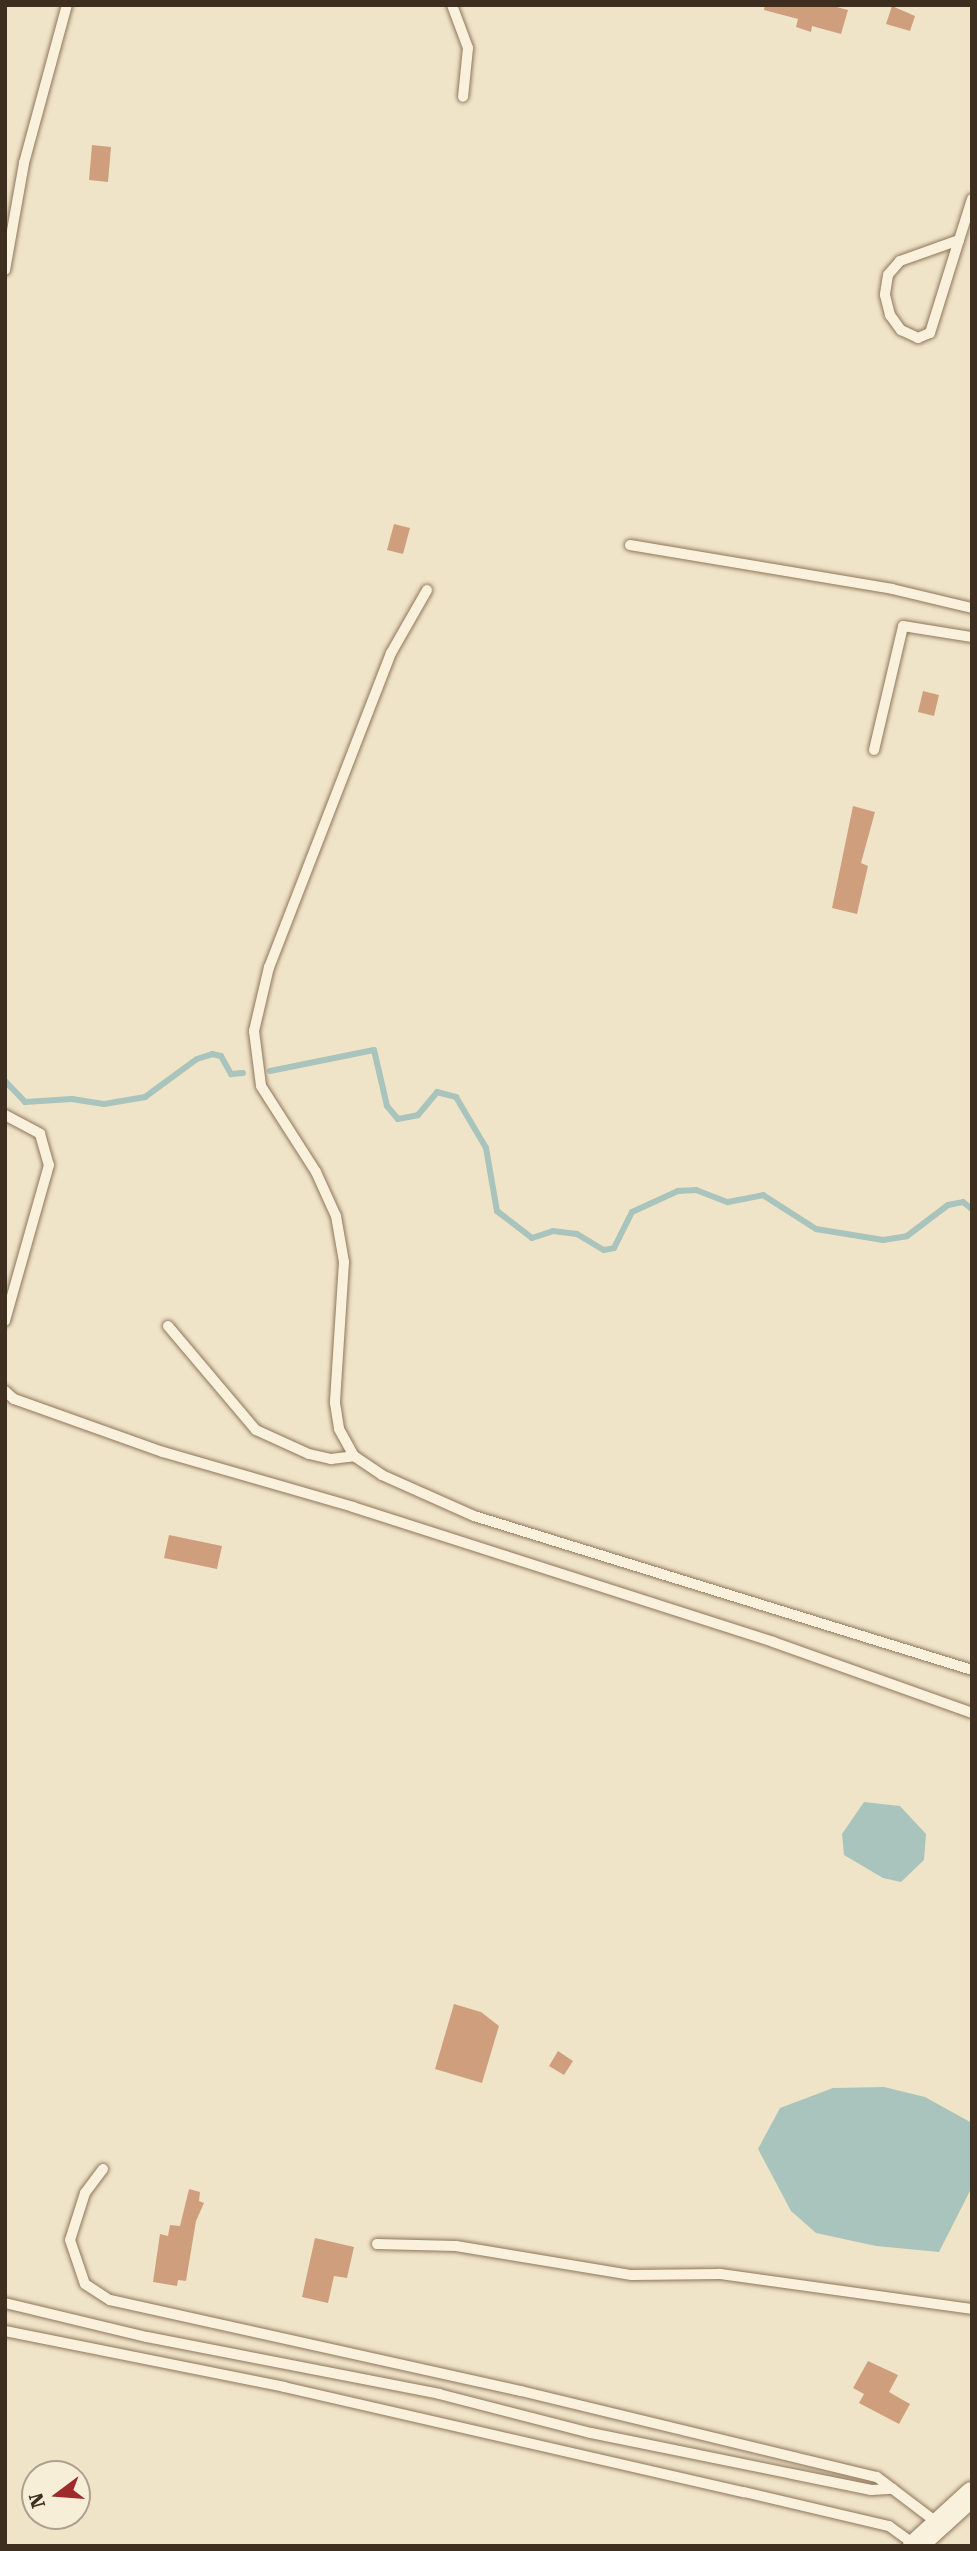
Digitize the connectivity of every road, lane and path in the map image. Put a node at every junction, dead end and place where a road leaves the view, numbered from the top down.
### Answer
1 (67, 5) edge
2 (452, 5) edge
3 (463, 97) dead end
4 (972, 199) edge
5 (959, 240) junction
6 (5, 270) edge
7 (630, 545) dead end
8 (427, 590) dead end
9 (972, 608) edge
10 (972, 638) edge
11 (874, 750) dead end
12 (5, 1115) edge
13 (5, 1321) edge
14 (168, 1325) dead end
15 (5, 1391) edge
16 (354, 1456) junction
17 (972, 1670) edge
18 (972, 1713) edge
19 (103, 2169) dead end
20 (377, 2244) dead end
21 (5, 2303) edge
22 (972, 2309) edge
23 (5, 2330) edge
24 (893, 2489) junction
25 (972, 2494) edge
26 (939, 2524) junction
27 (915, 2545) edge

1 - 6 lane
2 - 3 lane
4 - 5 lane
5 - 5 lane
7 - 9 lane
8 - 16 lane
10 - 11 lane
12 - 13 lane
14 - 16 lane
15 - 18 lane
16 - 17 lane
19 - 24 lane
20 - 22 lane
21 - 24 lane
23 - 27 lane
24 - 26 lane
25 - 26 street
26 - 27 street

